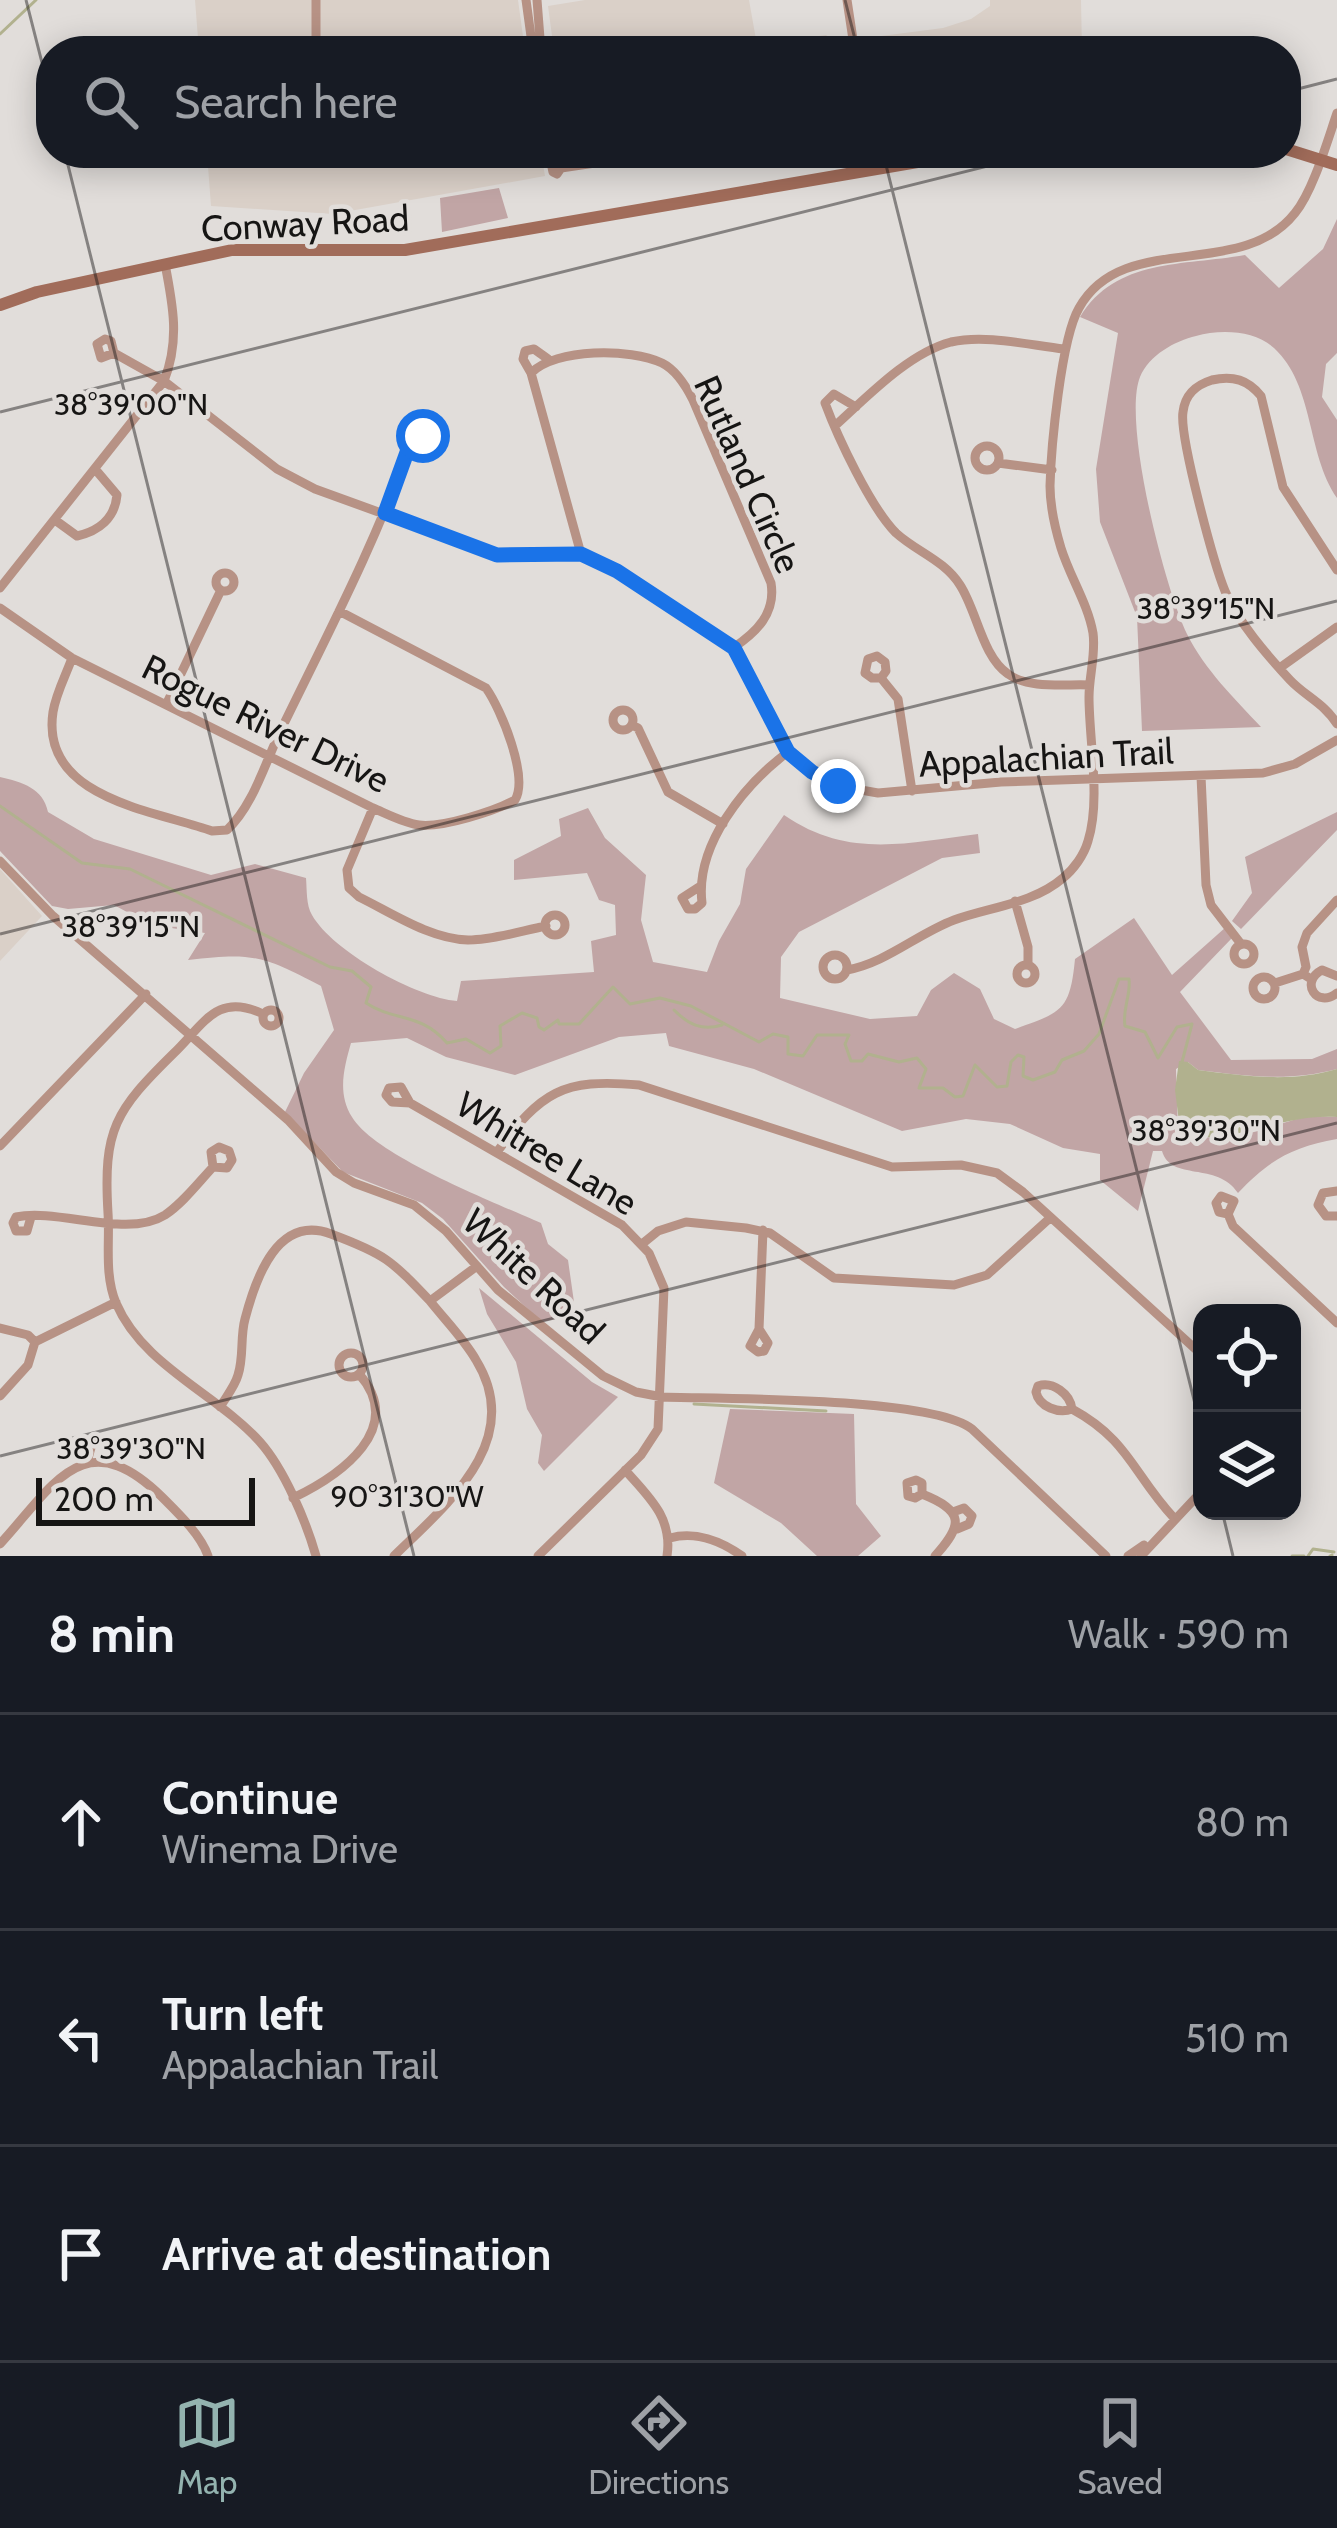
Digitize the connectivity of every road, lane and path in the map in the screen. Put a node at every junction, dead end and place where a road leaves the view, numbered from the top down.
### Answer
1 (316, 0) edge
2 (526, 0) edge
3 (537, 0) edge
4 (847, 0) edge
5 (316, 36) edge
6 (534, 36) edge
7 (537, 36) edge
8 (852, 36) edge
9 (1337, 113) edge
10 (1301, 154) edge
11 (1318, 159) junction
12 (1337, 164) edge
13 (552, 168) edge
14 (561, 168) edge
15 (882, 168) edge
16 (165, 264) junction
17 (0, 304) edge
18 (1064, 350) junction
19 (114, 352) dead end
20 (544, 361) junction
21 (531, 373) junction
22 (164, 381) junction
23 (856, 407) junction
24 (836, 425) junction
25 (410, 444) dead end
26 (998, 463) dead end
27 (95, 469) junction
28 (1052, 470) junction
29 (385, 513) junction
30 (55, 520) junction
31 (581, 554) junction
32 (1337, 570) edge
33 (0, 588) edge
34 (220, 590) dead end
35 (0, 608) edge
36 (339, 611) junction
37 (1337, 627) edge
38 (734, 648) junction
39 (72, 658) junction
40 (1281, 667) junction
41 (881, 678) dead end
42 (1089, 685) junction
43 (166, 705) junction
44 (1337, 724) edge
45 (632, 725) dead end
46 (1337, 740) edge
47 (788, 752) junction
48 (269, 755) junction
49 (1201, 776) junction
50 (1092, 779) junction
51 (911, 791) junction
52 (373, 808) junction
53 (723, 824) junction
54 (0, 860) edge
55 (699, 886) dead end
56 (1337, 899) edge
57 (1015, 902) junction
58 (545, 926) dead end
59 (1241, 944) dead end
60 (1028, 965) dead end
61 (847, 970) dead end
62 (1307, 976) junction
63 (1337, 976) edge
64 (1274, 983) dead end
65 (1337, 993) edge
66 (146, 994) junction
67 (263, 1014) dead end
68 (193, 1034) junction
69 (410, 1103) dead end
70 (0, 1146) edge
71 (497, 1152) junction
72 (213, 1167) dead end
73 (1337, 1191) edge
74 (1228, 1214) dead end
75 (1337, 1216) edge
76 (31, 1217) dead end
77 (1050, 1218) junction
78 (109, 1224) junction
79 (764, 1230) junction
80 (642, 1244) junction
81 (477, 1266) junction
82 (430, 1301) junction
83 (116, 1302) junction
84 (1337, 1323) edge
85 (0, 1328) edge
86 (760, 1329) dead end
87 (35, 1342) junction
88 (1193, 1347) edge
89 (358, 1374) dead end
90 (0, 1396) edge
91 (662, 1397) junction
92 (220, 1407) junction
93 (1072, 1408) dead end
94 (91, 1461) junction
95 (109, 1463) junction
96 (625, 1470) junction
97 (922, 1494) dead end
98 (293, 1498) junction
99 (1193, 1499) edge
100 (1174, 1517) junction
101 (670, 1538) junction
102 (1149, 1543) junction
103 (0, 1544) edge
104 (208, 1556) edge
105 (316, 1556) edge
106 (394, 1556) edge
107 (538, 1556) edge
108 (667, 1556) edge
109 (742, 1556) edge
110 (934, 1556) edge
111 (1106, 1556) edge
112 (1128, 1556) edge
113 (1141, 1556) edge

1 - 5 street
2 - 6 street
3 - 7 street
4 - 8 street
9 - 11 street
10 - 11 street
11 - 12 street
11 - 18 street
13 - 14 street
15 - 16 street, Conway Road
16 - 17 street, Conway Road
16 - 22 street
18 - 23 street
18 - 28 street
19 - 22 street, Appalachian Trail
20 - 21 street
20 - 21 street
20 - 38 street, Rutland Circle
21 - 31 street
22 - 27 street
22 - 29 street, Appalachian Trail
23 - 24 street
23 - 24 street
24 - 42 street
25 - 29 street
26 - 28 street
27 - 30 street
27 - 30 street
28 - 42 street
29 - 31 street, Appalachian Trail
29 - 36 street
30 - 33 street
31 - 38 street, Appalachian Trail
32 - 40 street
34 - 43 street
35 - 39 street, Rogue River Drive
36 - 48 street
36 - 52 street, Rogue River Drive
37 - 40 street
38 - 47 street, Appalachian Trail
39 - 43 street, Rogue River Drive
39 - 48 street
40 - 44 street
41 - 51 street
42 - 50 street
43 - 48 street, Rogue River Drive
45 - 53 street
46 - 49 street, Appalachian Trail
47 - 51 street, Appalachian Trail
47 - 53 street
48 - 52 street, Rogue River Drive
49 - 50 street, Appalachian Trail
49 - 59 street
50 - 51 street, Appalachian Trail
50 - 57 street
52 - 58 street
53 - 55 street
54 - 66 street, White Road
56 - 62 street
57 - 60 street
57 - 61 street
62 - 63 street
62 - 64 street
62 - 65 street
66 - 68 street, White Road
66 - 70 street
67 - 68 street
68 - 78 street
68 - 81 street, White Road
69 - 71 street, Whitree Lane
71 - 77 street
71 - 80 street, Whitree Lane
72 - 78 street
73 - 75 street
74 - 84 street
76 - 78 street
77 - 79 street
77 - 88 street
78 - 83 street
79 - 80 street
79 - 86 street
80 - 91 street, Whitree Lane
81 - 82 street
81 - 91 street, White Road
82 - 92 street
82 - 106 street
83 - 87 street
83 - 92 street
85 - 87 street
87 - 90 street
89 - 98 street
91 - 96 street, Whitree Lane
91 - 111 street, White Road
92 - 98 street
93 - 100 street
94 - 95 street
94 - 95 street
94 - 103 street
95 - 104 street
96 - 101 street
96 - 107 street, Whitree Lane
97 - 110 street
98 - 105 street
99 - 100 street
100 - 102 street
101 - 108 street
101 - 109 street
102 - 112 street
102 - 113 street

